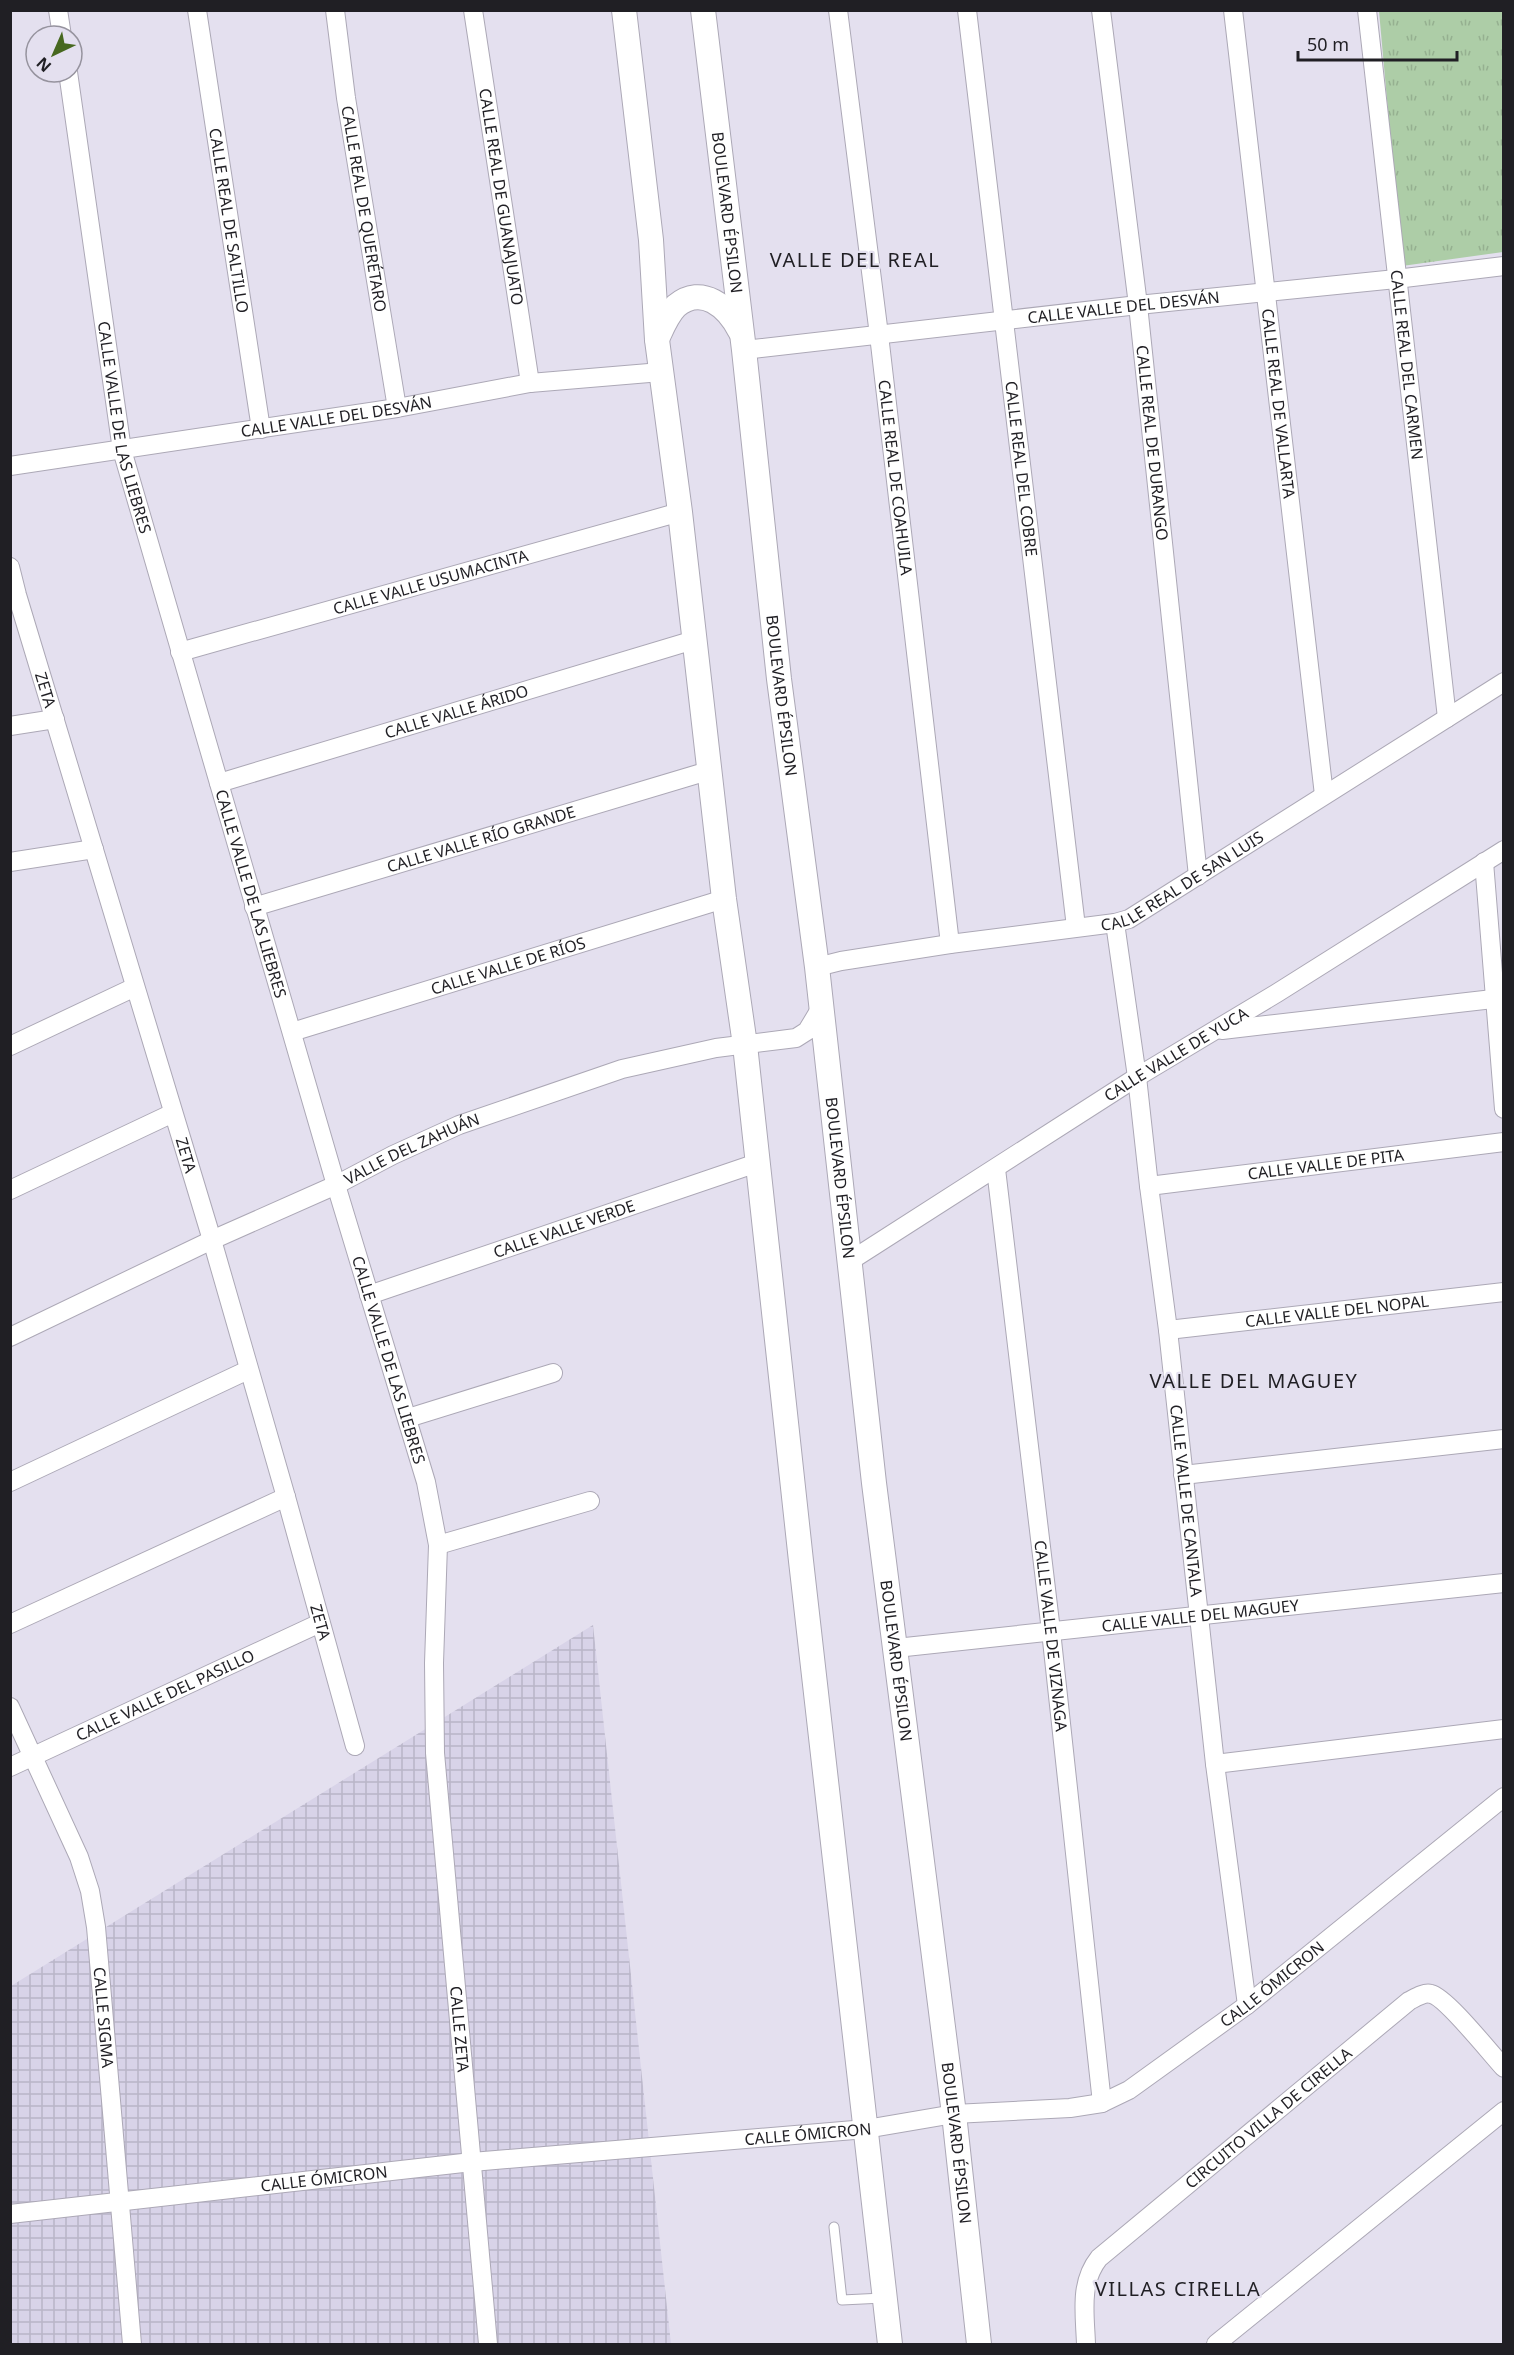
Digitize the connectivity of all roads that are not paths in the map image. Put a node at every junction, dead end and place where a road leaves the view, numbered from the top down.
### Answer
1 (198, 10) edge
2 (334, 10) edge
3 (473, 10) edge
4 (624, 10) edge
5 (703, 10) edge
6 (838, 10) edge
7 (967, 10) edge
8 (1101, 10) edge
9 (1233, 10) edge
10 (1367, 10) edge
11 (70, 84) edge
12 (1503, 266) edge
13 (1396, 279) junction
14 (1265, 293) junction
15 (1138, 305) junction
16 (1005, 320) junction
17 (879, 335) junction
18 (657, 340) junction
19 (743, 343) junction
20 (661, 372) junction
21 (530, 383) junction
22 (397, 408) junction
23 (261, 429) junction
24 (122, 450) junction
25 (10, 466) edge
26 (680, 512) junction
27 (10, 567) edge
28 (14, 596) edge
29 (694, 640) junction
30 (180, 652) junction
31 (1503, 682) edge
32 (1447, 718) junction
33 (55, 719) junction
34 (10, 726) edge
35 (708, 771) junction
36 (219, 783) junction
37 (1324, 795) junction
38 (94, 849) junction
39 (1503, 850) edge
40 (10, 862) edge
41 (1484, 862) junction
42 (1198, 876) junction
43 (724, 899) junction
44 (254, 907) junction
45 (1114, 924) junction
46 (1076, 927) junction
47 (950, 944) junction
48 (817, 967) junction
49 (135, 987) junction
50 (1493, 999) junction
51 (822, 1006) junction
52 (1214, 1031) junction
53 (292, 1032) junction
54 (745, 1045) junction
55 (10, 1046) edge
56 (1137, 1077) junction
57 (1503, 1109) edge
58 (172, 1113) junction
59 (1503, 1142) edge
60 (757, 1163) junction
61 (996, 1169) junction
62 (336, 1185) junction
63 (1149, 1186) junction
64 (10, 1190) edge
65 (212, 1239) junction
66 (850, 1261) junction
67 (1503, 1292) edge
68 (369, 1295) junction
69 (1168, 1330) junction
70 (10, 1337) edge
71 (248, 1370) junction
72 (554, 1373) dead end
73 (408, 1418) junction
74 (1503, 1439) edge
75 (1184, 1475) junction
76 (10, 1482) edge
77 (286, 1497) junction
78 (590, 1501) dead end
79 (438, 1545) junction
80 (1503, 1583) edge
81 (1198, 1617) junction
82 (320, 1623) junction
83 (10, 1624) edge
84 (1051, 1631) junction
85 (896, 1648) junction
86 (10, 1707) edge
87 (434, 1714) joint
88 (1503, 1729) edge
89 (354, 1746) dead end
90 (33, 1756) junction
91 (1215, 1764) junction
92 (10, 1767) edge
93 (1503, 1797) edge
94 (1247, 2005) junction
95 (1503, 2068) edge
96 (1102, 2103) junction
97 (1503, 2111) edge
98 (954, 2114) junction
99 (866, 2129) junction
100 (472, 2162) junction
101 (119, 2202) junction
102 (10, 2214) edge
103 (834, 2227) dead end
104 (885, 2298) junction
105 (132, 2344) edge
106 (488, 2344) edge
107 (890, 2344) edge
108 (978, 2344) edge
109 (1086, 2344) edge
110 (1216, 2344) edge

1 - 23 street, CALLE REAL DE SALTILLO
2 - 22 street, CALLE REAL DE QUERÉTARO
3 - 21 street, CALLE REAL DE GUANAJUATO
4 - 18 street
5 - 19 street, BOULEVARD ÉPSILON
6 - 17 street, CALLE REAL DE COAHUILA
7 - 16 street, CALLE REAL DEL COBRE
8 - 15 street, CALLE REAL DE DURANGO
9 - 14 street, CALLE REAL DE VALLARTA
10 - 13 street, CALLE REAL DEL CARMEN
11 - 24 street, CALLE VALLE DE LAS LIEBRES
12 - 13 street, CALLE VALLE DEL DESVÁN
13 - 14 street, CALLE VALLE DEL DESVÁN
13 - 32 street, CALLE REAL DEL CARMEN
14 - 15 street, CALLE VALLE DEL DESVÁN
14 - 37 street, CALLE REAL DE VALLARTA
15 - 16 street, CALLE VALLE DEL DESVÁN
15 - 42 street, CALLE REAL DE DURANGO
16 - 17 street, CALLE VALLE DEL DESVÁN
16 - 46 street, CALLE REAL DEL COBRE
17 - 19 street, CALLE VALLE DEL DESVÁN
17 - 47 street, CALLE REAL DE COAHUILA
18 - 19 street
18 - 20 street
19 - 48 street, BOULEVARD ÉPSILON
20 - 21 street, CALLE VALLE DEL DESVÁN
20 - 26 street
21 - 22 street, CALLE VALLE DEL DESVÁN
22 - 23 street, CALLE VALLE DEL DESVÁN
23 - 24 street, CALLE VALLE DEL DESVÁN
24 - 25 street, CALLE VALLE DEL DESVÁN
24 - 30 street, CALLE VALLE DE LAS LIEBRES
26 - 29 street
26 - 30 street, CALLE VALLE USUMACINTA
27 - 28 street, ZETA
28 - 33 street, ZETA
29 - 35 street
29 - 36 street, CALLE VALLE ÁRIDO
30 - 36 street, CALLE VALLE DE LAS LIEBRES
31 - 32 street, CALLE REAL DE SAN LUIS
32 - 37 street, CALLE REAL DE SAN LUIS
33 - 34 street
33 - 38 street, ZETA
35 - 43 street
35 - 44 street, CALLE VALLE RÍO GRANDE
36 - 44 street, CALLE VALLE DE LAS LIEBRES
37 - 42 street, CALLE REAL DE SAN LUIS
38 - 40 street
38 - 49 street, ZETA
39 - 41 street, CALLE VALLE DE YUCA
41 - 50 street
41 - 52 street, CALLE VALLE DE YUCA
42 - 45 street, CALLE REAL DE SAN LUIS
43 - 53 street, CALLE VALLE DE RÍOS
43 - 54 street
44 - 53 street, CALLE VALLE DE LAS LIEBRES
45 - 46 street, CALLE REAL DE SAN LUIS
45 - 56 street, CALLE VALLE DE CANTALA
46 - 47 street, CALLE REAL DE SAN LUIS
47 - 48 street, CALLE REAL DE SAN LUIS
48 - 51 street, BOULEVARD ÉPSILON
49 - 55 street
49 - 58 street, ZETA
50 - 52 street
50 - 57 street
51 - 54 street, VALLE DEL ZAHUÁN
51 - 66 street, BOULEVARD ÉPSILON
52 - 56 street, CALLE VALLE DE YUCA
53 - 62 street, CALLE VALLE DE LAS LIEBRES
54 - 60 street
54 - 62 street, VALLE DEL ZAHUÁN
56 - 61 street, CALLE VALLE DE YUCA
56 - 63 street, CALLE VALLE DE CANTALA
58 - 64 street
58 - 65 street, ZETA
59 - 63 street, CALLE VALLE DE PITA
60 - 68 street, CALLE VALLE VERDE
60 - 99 street
61 - 66 street, CALLE VALLE DE YUCA
61 - 84 street, CALLE VALLE DE VIZNAGA
62 - 65 street, VALLE DEL ZAHUÁN
62 - 68 street, CALLE VALLE DE LAS LIEBRES
63 - 69 street, CALLE VALLE DE CANTALA
65 - 70 street, VALLE DEL ZAHUÁN
65 - 71 street, ZETA
66 - 85 street, BOULEVARD ÉPSILON
67 - 69 street, CALLE VALLE DEL NOPAL
68 - 73 street, CALLE VALLE DE LAS LIEBRES
69 - 75 street, CALLE VALLE DE CANTALA
71 - 76 street
71 - 77 street, ZETA
72 - 73 street
73 - 79 street, CALLE VALLE DE LAS LIEBRES
74 - 75 street
75 - 81 street, CALLE VALLE DE CANTALA
77 - 82 street, ZETA
77 - 83 street
78 - 79 street
79 - 87 street, CALLE VALLE DE LAS LIEBRES
80 - 81 street, CALLE VALLE DEL MAGUEY
81 - 84 street, CALLE VALLE DEL MAGUEY
81 - 91 street, CALLE VALLE DE CANTALA
82 - 89 street, ZETA
82 - 90 street, CALLE VALLE DEL PASILLO
84 - 85 street, CALLE VALLE DEL MAGUEY
84 - 96 street, CALLE VALLE DE VIZNAGA
85 - 98 street, BOULEVARD ÉPSILON
86 - 90 street, CALLE SIGMA
87 - 100 street, CALLE ZETA
88 - 91 street
90 - 92 street, CALLE VALLE DEL PASILLO
90 - 101 street, CALLE SIGMA
91 - 94 street, CALLE VALLE DE CANTALA
93 - 94 street, CALLE ÓMICRON
94 - 96 street, CALLE ÓMICRON
95 - 109 street, CIRCUITO VILLA DE CIRELLA
96 - 98 street, CALLE ÓMICRON
97 - 110 street
98 - 99 street, CALLE ÓMICRON
98 - 108 street, BOULEVARD ÉPSILON
99 - 100 street, CALLE ÓMICRON
99 - 104 street
100 - 101 street, CALLE ÓMICRON
100 - 106 street, CALLE ZETA
101 - 102 street, CALLE ÓMICRON
101 - 105 street, CALLE SIGMA
103 - 104 lane
104 - 107 street

